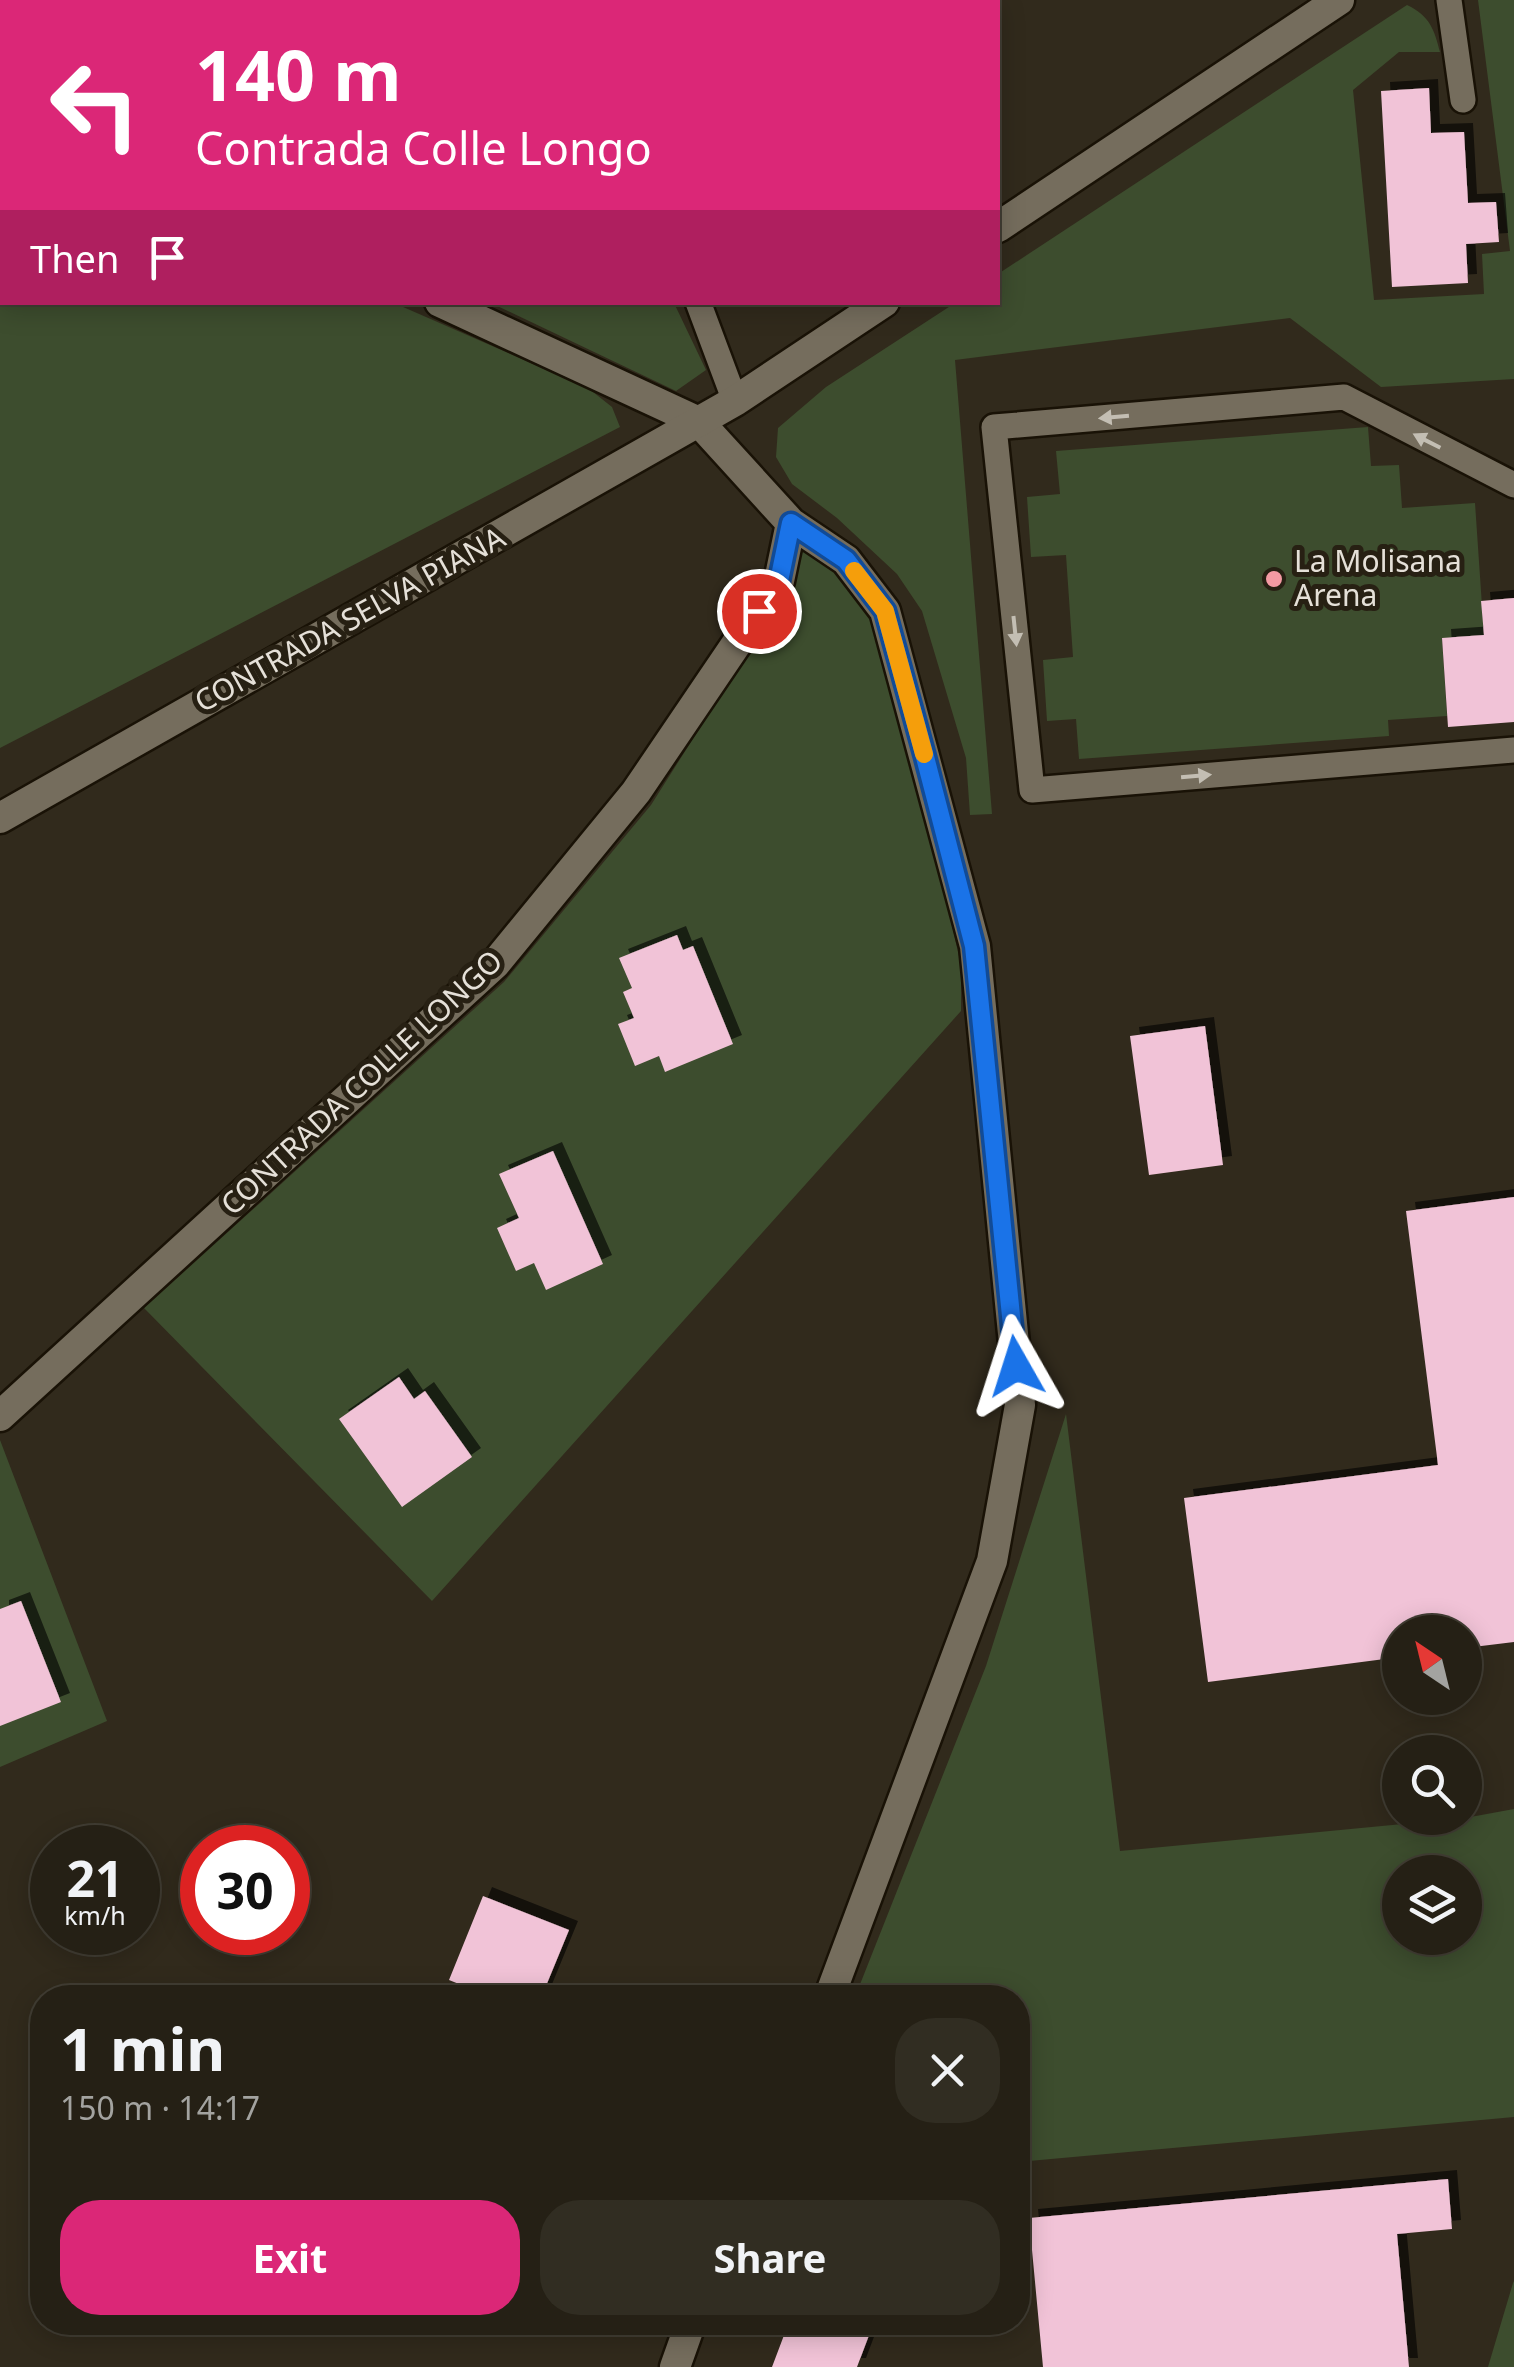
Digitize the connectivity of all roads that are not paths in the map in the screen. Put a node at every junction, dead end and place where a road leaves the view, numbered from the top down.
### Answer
1 (1340, 0) edge
2 (1449, 0) edge
3 (1463, 100) dead end
4 (1000, 226) edge
5 (446, 305) edge
6 (699, 305) edge
7 (880, 305) edge
8 (735, 402) junction
9 (699, 422) junction
10 (1514, 485) edge
11 (791, 523) junction
12 (1514, 750) edge
13 (0, 818) edge
14 (0, 1416) edge
15 (834, 1985) edge
16 (687, 2335) edge
17 (674, 2367) edge

1 - 4 street
2 - 3 lane
5 - 9 street
6 - 8 lane
7 - 8 street, CONTRADA SELVA PIANA
8 - 9 street, CONTRADA SELVA PIANA
9 - 11 street
9 - 13 street, CONTRADA SELVA PIANA
10 -> 12 lane
11 - 14 street, CONTRADA COLLE LONGO
11 - 15 street
16 - 17 street

